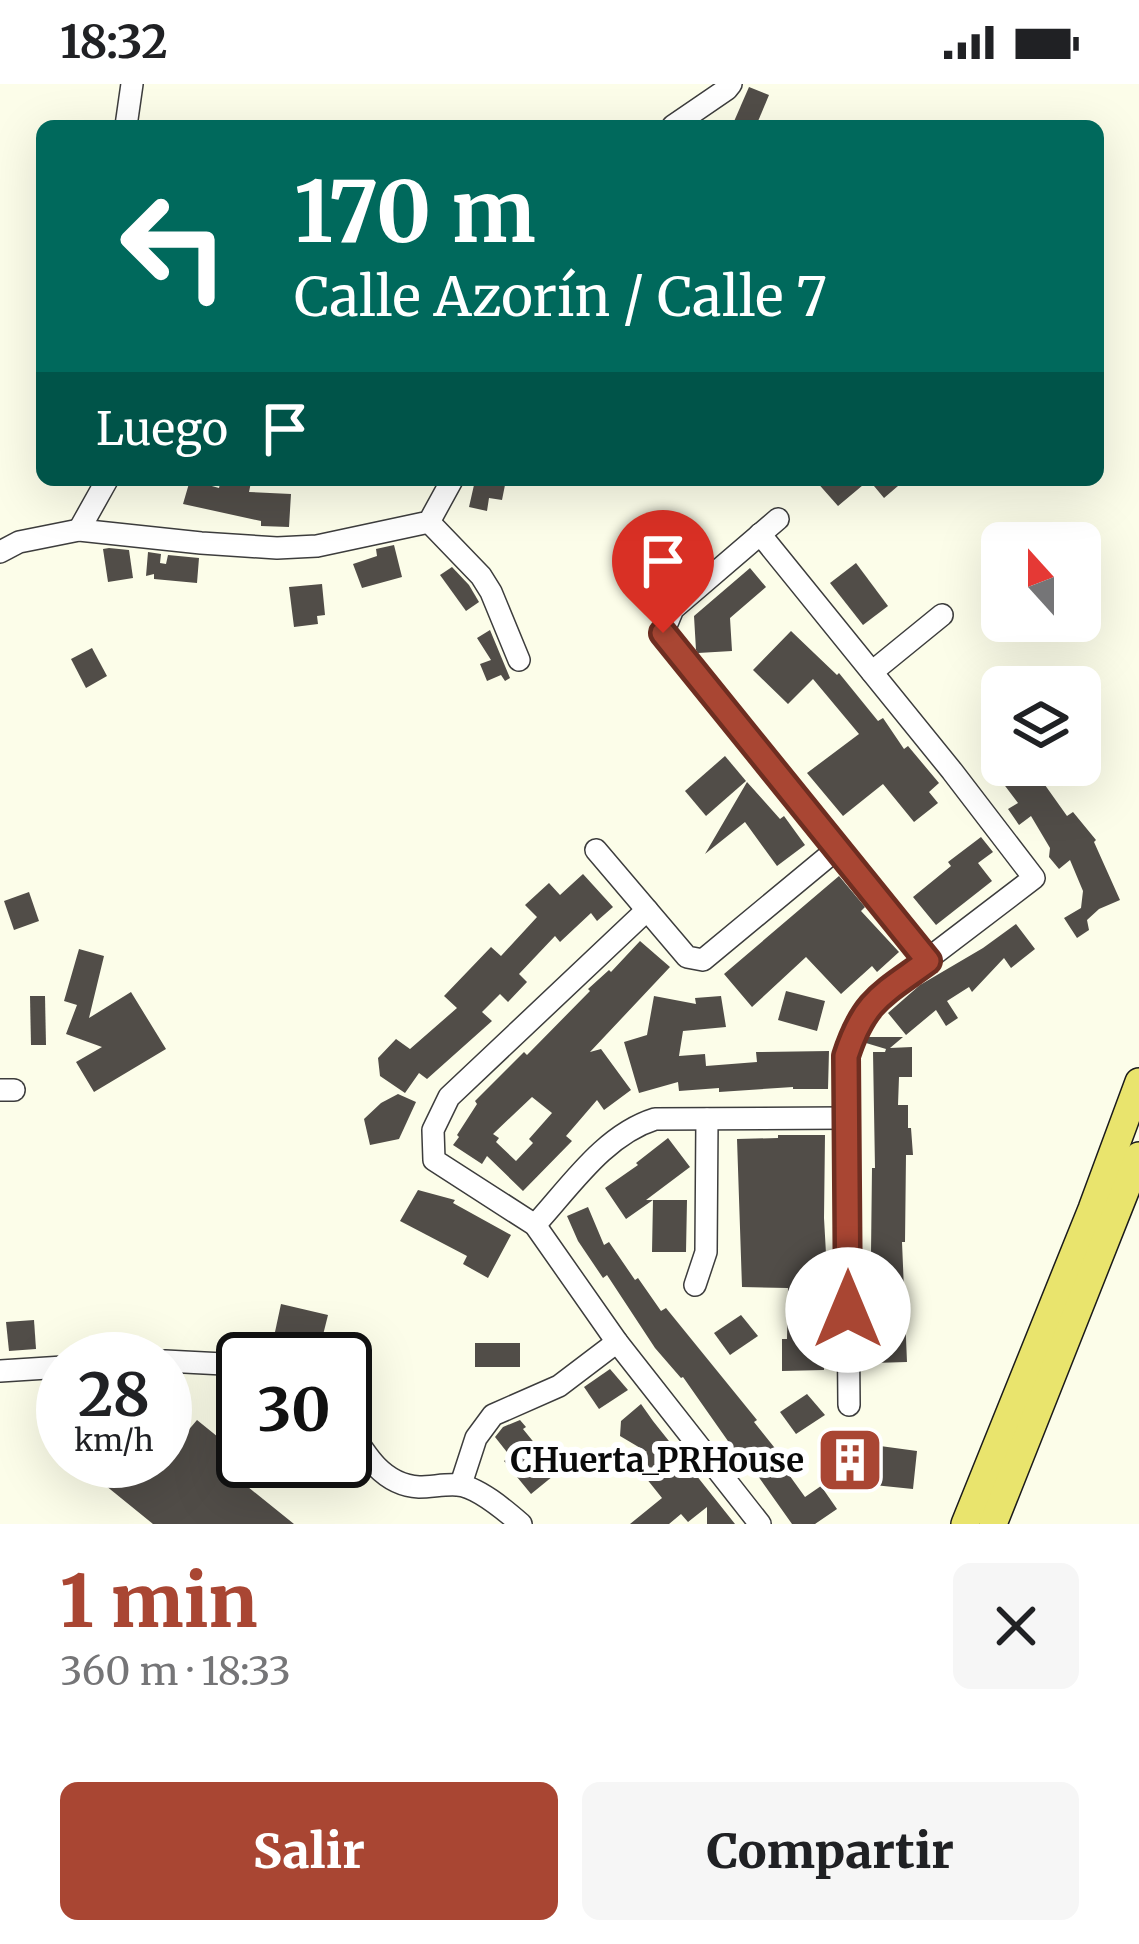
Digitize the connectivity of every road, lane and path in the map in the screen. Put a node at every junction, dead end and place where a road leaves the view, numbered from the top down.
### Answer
1 (132, 84) edge
2 (730, 84) edge
3 (127, 120) edge
4 (682, 120) edge
5 (104, 486) edge
6 (449, 486) edge
7 (778, 518) dead end
8 (429, 522) junction
9 (79, 530) junction
10 (760, 534) junction
11 (0, 552) edge
12 (942, 615) dead end
13 (519, 660) dead end
14 (872, 672) junction
15 (837, 849) junction
16 (596, 850) dead end
17 (647, 910) junction
18 (928, 961) junction
19 (1139, 1082) edge
20 (846, 1118) junction
21 (707, 1119) junction
22 (1139, 1156) edge
23 (535, 1225) junction
24 (695, 1285) dead end
25 (617, 1342) junction
26 (36, 1369) edge
27 (0, 1371) edge
28 (849, 1405) dead end
29 (372, 1460) edge
30 (460, 1484) junction
31 (521, 1524) edge
32 (760, 1524) edge
33 (965, 1524) edge
34 (992, 1524) edge

1 - 3 street
2 - 4 street
5 - 9 street
6 - 8 street
7 - 10 street
8 - 9 street
8 - 13 street
9 - 11 street
10 - 14 street
10 - 15 street
12 - 14 street
14 - 18 street
15 - 17 street
15 - 18 street
16 - 17 street
17 - 23 street
18 - 20 street
19 - 33 main road
20 - 21 street
20 - 28 street
21 - 23 street
21 - 24 street
22 - 34 main road
23 - 25 street
25 - 30 street
25 - 32 street
26 - 27 street
29 - 30 street
30 - 31 street

